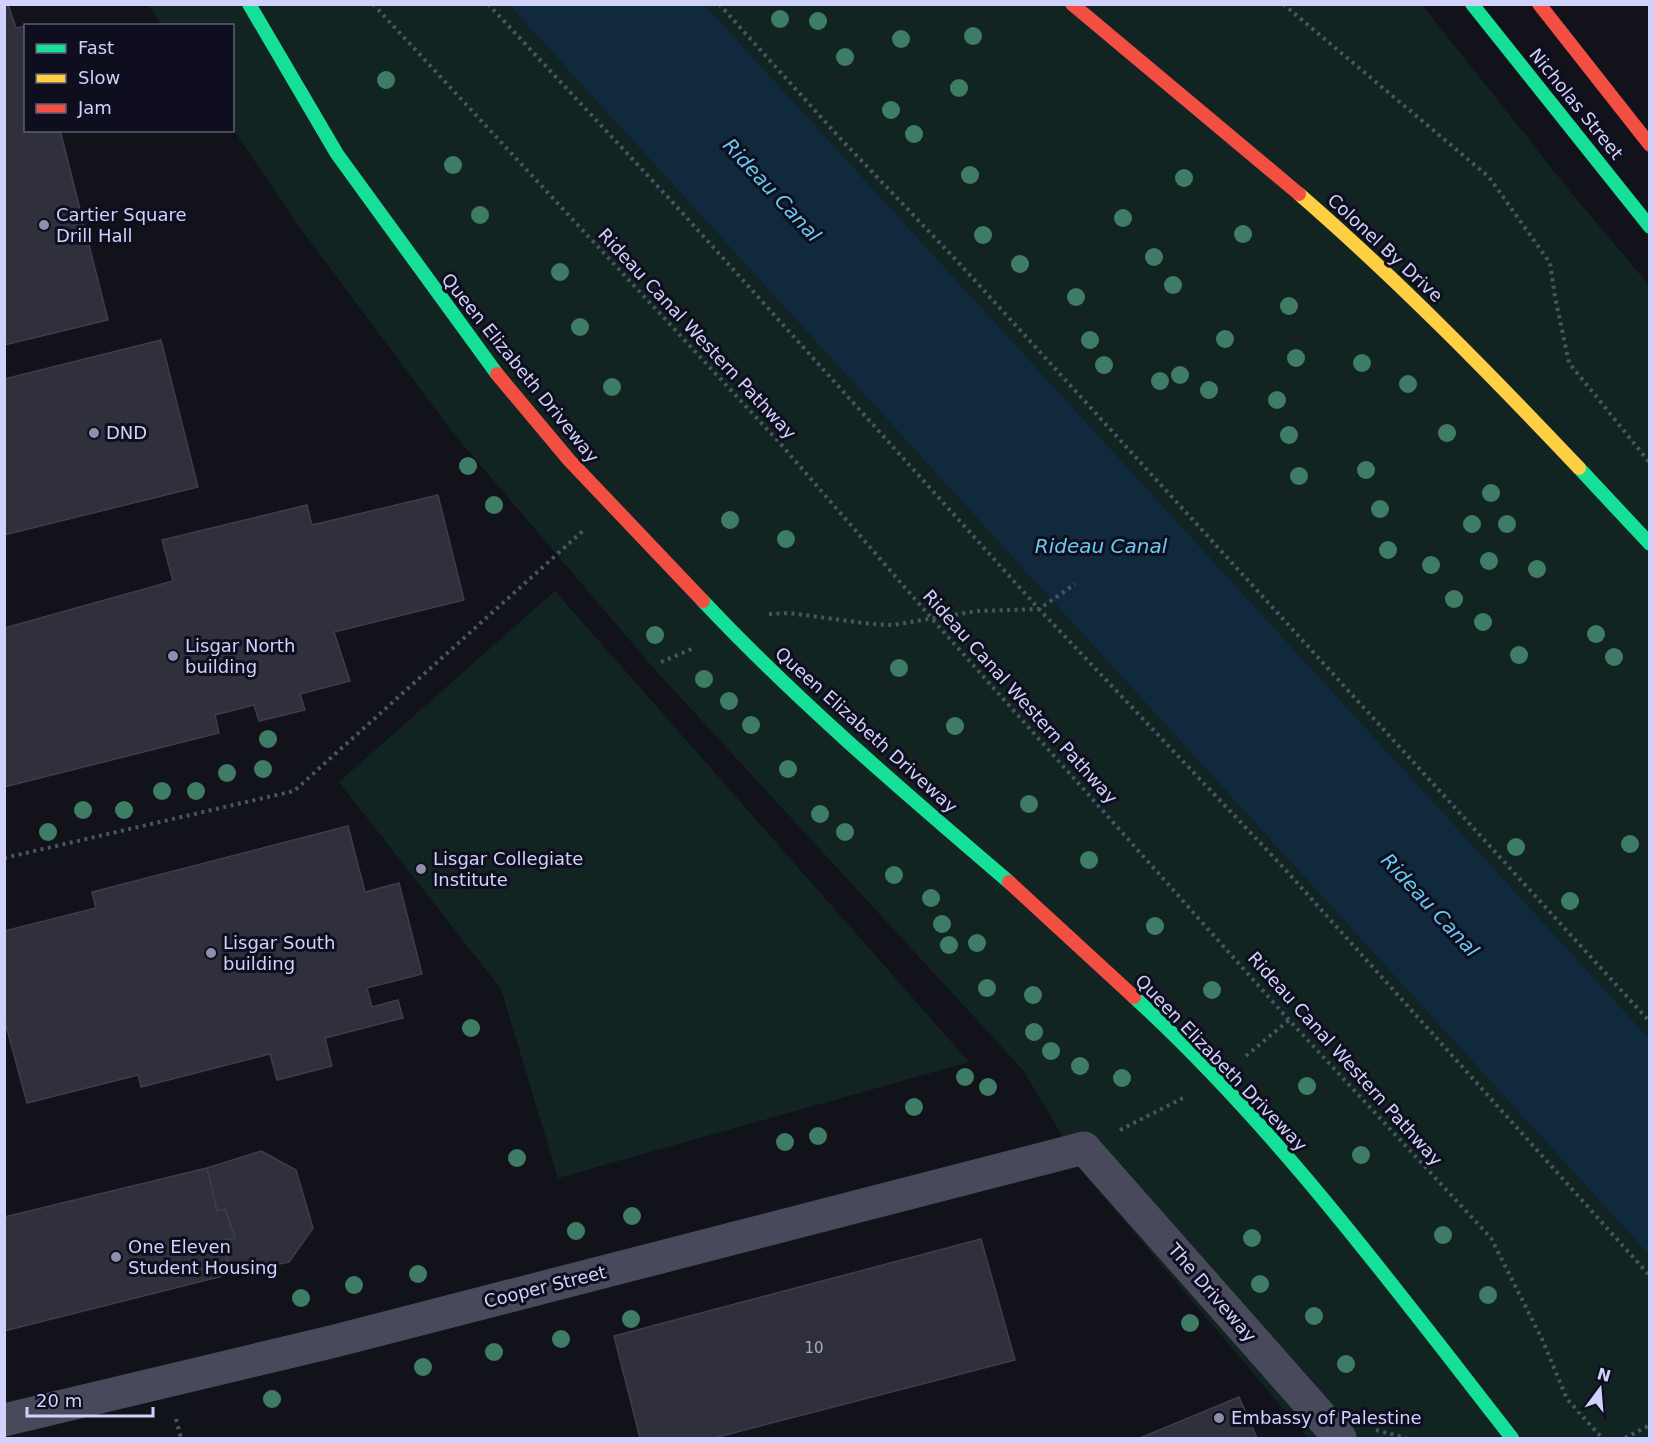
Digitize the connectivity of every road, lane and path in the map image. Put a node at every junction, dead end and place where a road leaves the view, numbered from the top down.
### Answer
1 (249, 4) edge
2 (373, 4) edge
3 (488, 4) edge
4 (719, 4) edge
5 (1072, 4) edge
6 (1283, 4) edge
7 (1472, 4) edge
8 (1539, 4) edge
9 (1650, 145) edge
10 (1650, 227) edge
11 (1650, 463) edge
12 (612, 506) junction
13 (1650, 544) edge
14 (1075, 584) dead end
15 (1039, 609) junction
16 (933, 620) junction
17 (732, 632) junction
18 (662, 662) dead end
19 (4, 858) edge
20 (1289, 1020) junction
21 (1650, 1022) edge
22 (1269, 1036) dead end
23 (1084, 1148) joint
24 (1650, 1276) edge
25 (174, 1410) dead end
26 (4, 1420) edge
27 (1650, 1425) edge
28 (181, 1438) edge
29 (1340, 1438) edge
30 (1512, 1438) edge
31 (1602, 1438) edge
32 (1624, 1438) edge

1 - 12 street, Queen Elizabeth Driveway
2 - 16 path, Rideau Canal Western Pathway
3 - 15 path
4 - 21 path
5 - 13 street, Colonel By Drive
6 - 11 path
7 - 10 street, Nicholas Street
8 - 9 street, Nicholas Street
12 - 17 street, Queen Elizabeth Driveway
12 - 19 path
14 - 15 path
15 - 16 path
15 - 24 path
16 - 17 path
16 - 20 path, Rideau Canal Western Pathway
17 - 18 path
17 - 30 street, Queen Elizabeth Driveway
20 - 22 path
20 - 31 path, Rideau Canal Western Pathway
23 - 26 street, Cooper Street
23 - 29 street, The Driveway
25 - 28 path
27 - 32 path

